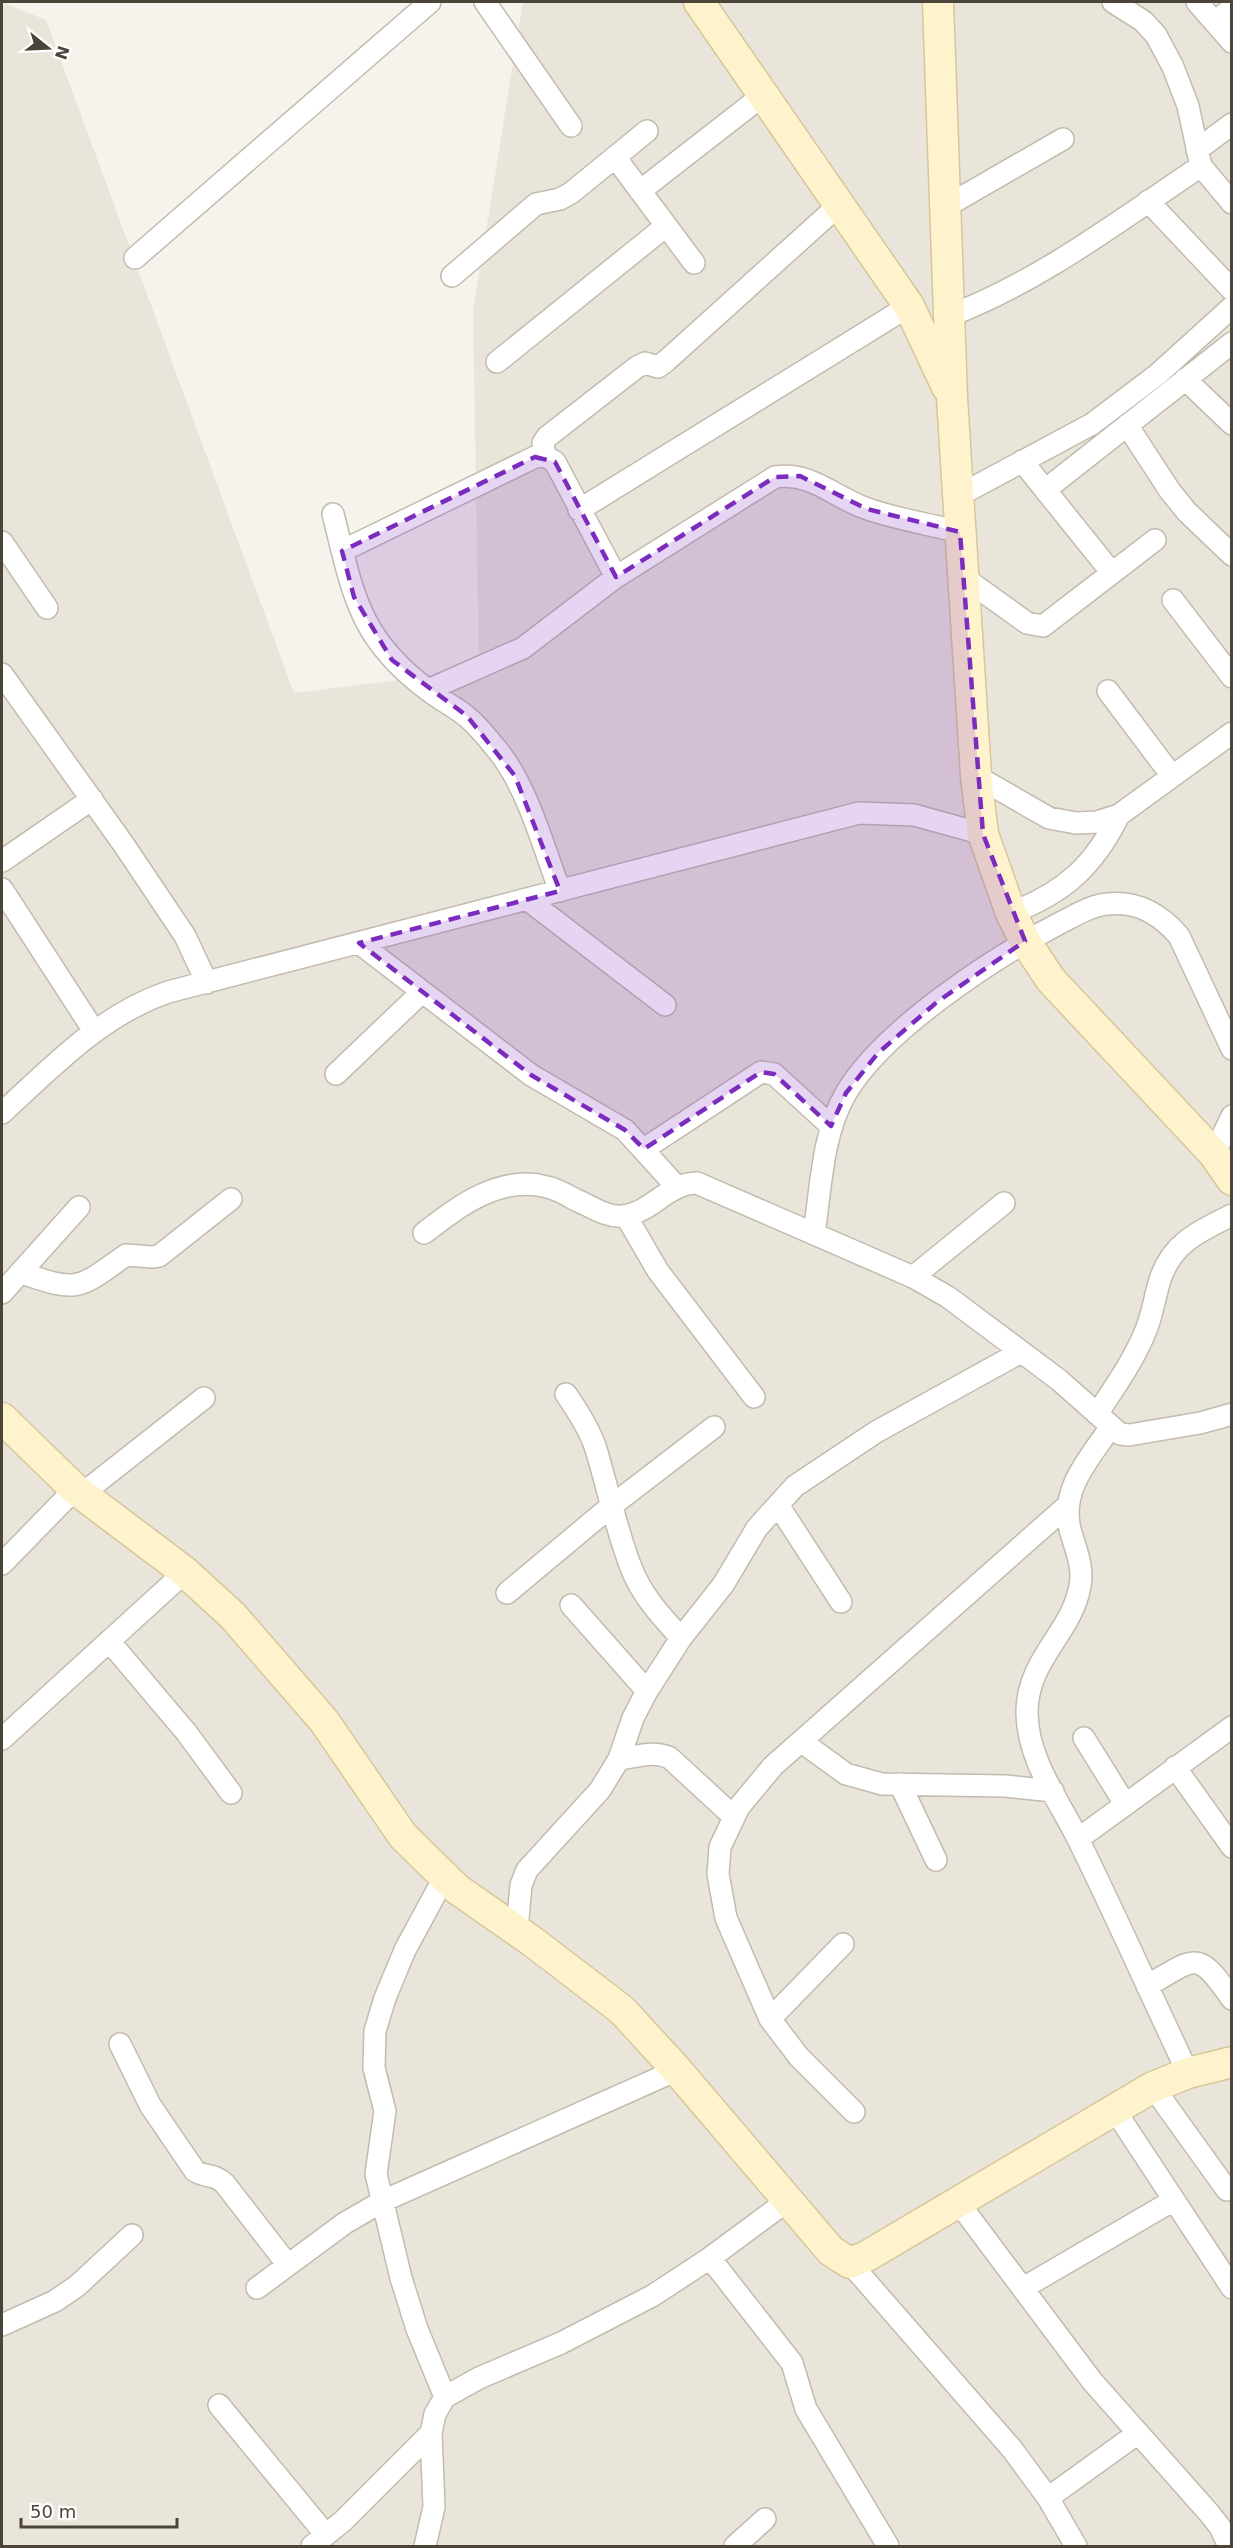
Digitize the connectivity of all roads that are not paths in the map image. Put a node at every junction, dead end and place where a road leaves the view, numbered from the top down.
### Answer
1 (430, 2) edge
2 (484, 2) edge
3 (699, 2) edge
4 (938, 2) edge
5 (1113, 2) edge
6 (1197, 2) edge
7 (1232, 8) edge
8 (1215, 22) junction
9 (1232, 42) edge
10 (762, 96) junction
11 (1232, 124) edge
12 (571, 126) dead end
13 (647, 131) dead end
14 (1063, 139) dead end
15 (615, 157) junction
16 (1199, 158) junction
17 (640, 191) junction
18 (1148, 201) junction
19 (1232, 203) edge
20 (839, 205) junction
21 (945, 207) junction
22 (666, 226) junction
23 (135, 258) dead end
24 (694, 263) dead end
25 (452, 276) dead end
26 (1232, 290) edge
27 (909, 306) junction
28 (1232, 308) edge
29 (949, 316) junction
30 (1232, 343) edge
31 (497, 362) dead end
32 (1185, 379) junction
33 (952, 398) junction
34 (1232, 424) edge
35 (1127, 425) junction
36 (544, 456) junction
37 (1022, 461) junction
38 (1045, 490) junction
39 (958, 496) junction
40 (579, 510) junction
41 (333, 514) dead end
42 (960, 532) junction
43 (1155, 540) dead end
44 (2, 542) edge
45 (342, 551) junction
46 (1232, 555) edge
47 (1112, 573) junction
48 (616, 577) junction
49 (963, 577) junction
50 (1173, 600) dead end
51 (47, 608) dead end
52 (2, 674) edge
53 (1232, 677) edge
54 (428, 690) junction
55 (1108, 691) dead end
56 (1232, 733) edge
57 (976, 776) junction
58 (1172, 776) junction
59 (92, 800) junction
60 (1119, 814) junction
61 (983, 834) junction
62 (2, 861) edge
63 (2, 890) edge
64 (560, 891) junction
65 (528, 900) junction
66 (1011, 913) junction
67 (1025, 941) junction
68 (359, 943) junction
69 (207, 983) junction
70 (423, 992) junction
71 (665, 1005) dead end
72 (94, 1031) junction
73 (1232, 1049) edge
74 (336, 1074) dead end
75 (2, 1113) edge
76 (1232, 1116) edge
77 (831, 1126) junction
78 (644, 1149) junction
79 (1214, 1155) junction
80 (1232, 1180) edge
81 (677, 1187) junction
82 (231, 1199) dead end
83 (1004, 1203) dead end
84 (79, 1208) dead end
85 (1232, 1215) edge
86 (626, 1216) junction
87 (424, 1233) dead end
88 (814, 1234) junction
89 (22, 1273) junction
90 (913, 1277) junction
91 (2, 1293) edge
92 (1021, 1352) junction
93 (566, 1394) dead end
94 (754, 1397) dead end
95 (204, 1398) dead end
96 (1232, 1414) edge
97 (2, 1418) edge
98 (1104, 1421) junction
99 (714, 1427) dead end
100 (79, 1492) junction
101 (778, 1505) junction
102 (1068, 1505) junction
103 (610, 1507) junction
104 (2, 1564) edge
105 (185, 1572) junction
106 (507, 1593) dead end
107 (841, 1602) dead end
108 (571, 1605) dead end
109 (681, 1638) junction
110 (109, 1641) junction
111 (647, 1691) junction
112 (1232, 1727) edge
113 (1084, 1738) dead end
114 (2, 1739) edge
115 (802, 1742) junction
116 (619, 1759) junction
117 (1175, 1767) junction
118 (900, 1784) junction
119 (1053, 1791) junction
120 (231, 1793) dead end
121 (1125, 1804) junction
122 (734, 1817) junction
123 (1078, 1839) junction
124 (1232, 1846) edge
125 (936, 1860) dead end
126 (444, 1876) junction
127 (516, 1930) junction
128 (843, 1944) dead end
129 (1147, 1986) junction
130 (1232, 1999) edge
131 (770, 2019) junction
132 (120, 2044) dead end
133 (1232, 2062) edge
134 (677, 2070) junction
135 (1188, 2073) junction
136 (1154, 2087) junction
137 (1114, 2109) junction
138 (854, 2112) dead end
139 (1227, 2190) dead end
140 (1174, 2200) junction
141 (383, 2201) junction
142 (788, 2201) junction
143 (958, 2202) junction
144 (132, 2235) dead end
145 (710, 2258) junction
146 (850, 2264) junction
147 (288, 2265) junction
148 (257, 2288) dead end
149 (1023, 2288) junction
150 (1232, 2288) edge
151 (2, 2325) edge
152 (445, 2397) junction
153 (219, 2405) dead end
154 (431, 2433) junction
155 (1138, 2433) junction
156 (1048, 2498) junction
157 (765, 2519) dead end
158 (319, 2541) edge
159 (1229, 2542) edge
160 (427, 2545) edge
161 (735, 2547) edge
162 (888, 2547) edge
163 (1076, 2547) edge

1 - 23 street
2 - 12 street
3 - 10 street
4 - 21 street
5 - 16 street
6 - 8 street
7 - 8 street
8 - 9 street
10 - 17 street
10 - 20 street
11 - 16 street
13 - 15 street
14 - 21 street
15 - 17 street
15 - 25 street
16 - 18 street
16 - 19 street
17 - 22 street
18 - 26 street
18 - 29 street
20 - 27 street
20 - 36 street
21 - 29 street
22 - 24 street
22 - 31 street
27 - 33 street
27 - 40 street
28 - 37 street
29 - 33 street
30 - 32 street
32 - 34 street
32 - 35 street
33 - 39 street
35 - 38 street
35 - 46 street
36 - 40 street
36 - 45 street
37 - 38 street
37 - 39 street
38 - 47 street
39 - 42 street
40 - 48 street
41 - 45 street
42 - 48 street
42 - 49 street
43 - 47 street
44 - 51 street
45 - 54 street
47 - 49 street
48 - 54 street
49 - 57 street
50 - 53 street
52 - 59 street
54 - 64 street
55 - 58 street
56 - 58 street
57 - 60 street
57 - 61 street
58 - 60 street
59 - 62 street
59 - 69 street
60 - 66 street
61 - 64 street
61 - 66 street
63 - 72 street
64 - 65 street
65 - 68 street
65 - 71 street
66 - 67 street
67 - 73 street
67 - 77 street
67 - 79 street
68 - 69 street
68 - 70 street
69 - 72 street
70 - 74 street
70 - 78 street
72 - 75 street
76 - 79 street
77 - 78 street
77 - 88 street
78 - 81 street
79 - 80 street
81 - 86 street
81 - 88 street
82 - 89 street
83 - 90 street
84 - 89 street
85 - 98 street
86 - 87 street
86 - 94 street
88 - 90 street
89 - 91 street
90 - 92 street
92 - 98 street
92 - 101 street
93 - 103 street
95 - 100 street
96 - 98 street
97 - 100 street
98 - 102 street
99 - 103 street
100 - 104 street
100 - 105 street
101 - 107 street
101 - 109 street
102 - 115 street
102 - 119 street
103 - 106 street
103 - 109 street
105 - 110 street
105 - 126 street
108 - 111 street
109 - 111 street
110 - 114 street
110 - 120 street
111 - 116 street
112 - 117 street
113 - 121 street
115 - 118 street
115 - 122 street
116 - 122 street
116 - 127 street
117 - 121 street
117 - 124 street
118 - 119 street
118 - 125 street
119 - 123 street
121 - 123 street
122 - 131 street
123 - 129 street
126 - 127 street
126 - 141 street
127 - 134 street
128 - 131 street
129 - 130 street
129 - 135 street
131 - 138 street
132 - 147 street
133 - 135 street
134 - 141 street
134 - 142 street
135 - 136 street
136 - 137 street
136 - 139 street
137 - 140 street
137 - 143 street
140 - 149 street
140 - 150 street
141 - 147 street
141 - 152 street
142 - 145 street
142 - 146 street
143 - 146 street
143 - 149 street
144 - 151 street
145 - 152 street
145 - 162 street
146 - 156 street
147 - 148 street
149 - 155 street
152 - 154 street
153 - 158 street
154 - 158 street
154 - 160 street
155 - 156 street
155 - 159 street
156 - 163 street
157 - 161 street

